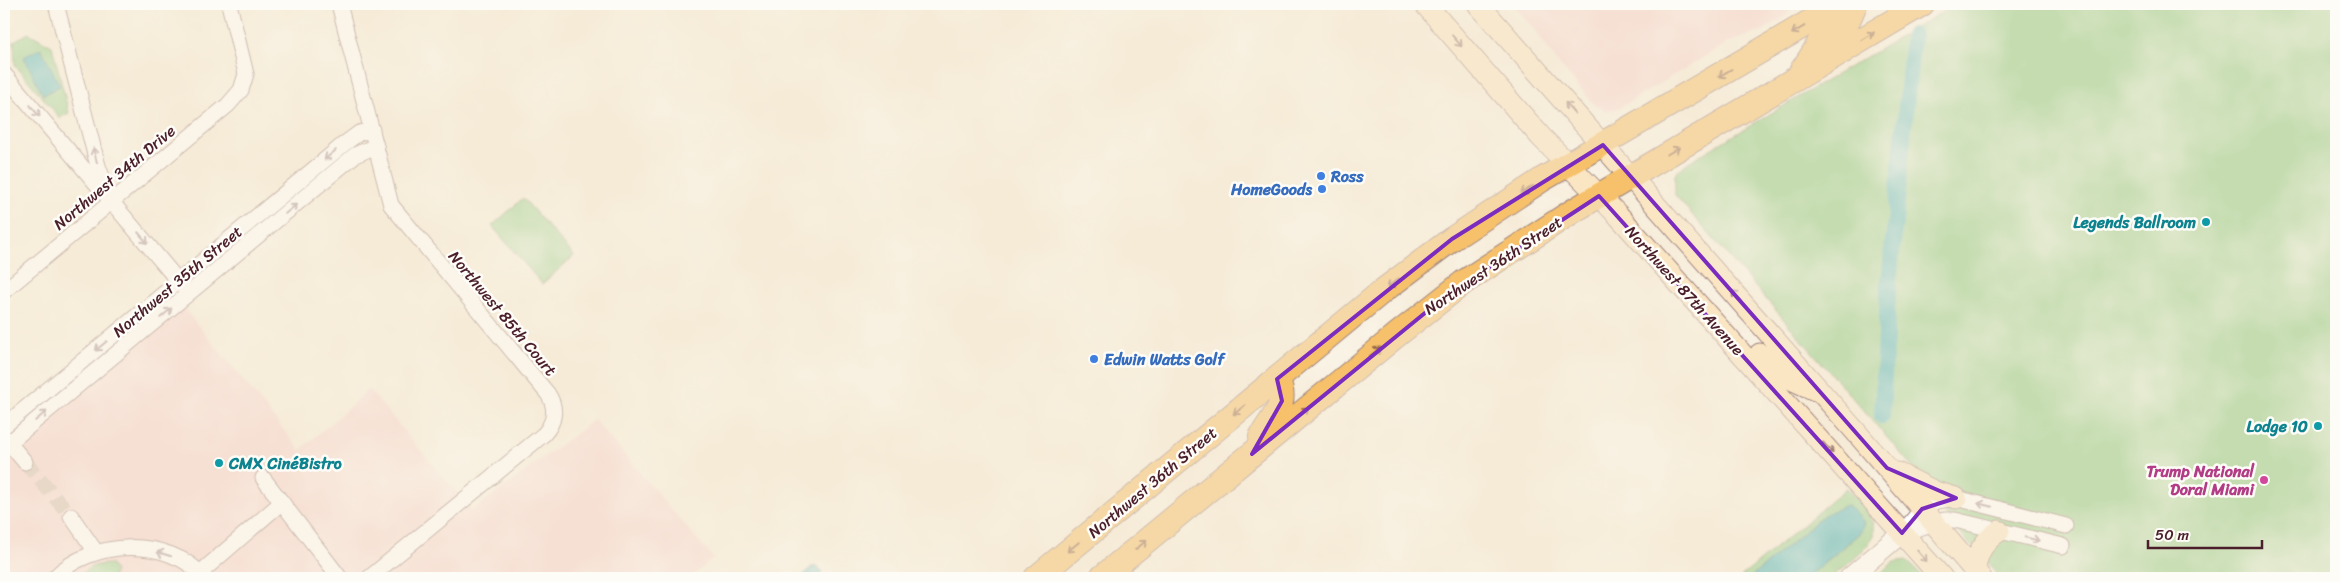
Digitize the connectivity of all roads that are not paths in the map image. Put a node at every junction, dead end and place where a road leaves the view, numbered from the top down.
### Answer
1 (56, 4) edge
2 (229, 4) edge
3 (339, 4) edge
4 (1425, 4) edge
5 (1478, 4) edge
6 (1855, 4) edge
7 (1922, 4) edge
8 (1834, 7) edge
9 (1844, 50) junction
10 (4, 74) edge
11 (1796, 79) junction
12 (372, 130) junction
13 (1602, 145) junction
14 (376, 146) junction
15 (1568, 165) junction
16 (1631, 176) junction
17 (1599, 196) junction
18 (112, 200) junction
19 (179, 281) junction
20 (4, 291) edge
21 (189, 294) junction
22 (1733, 343) junction
23 (1277, 379) junction
24 (1822, 393) junction
25 (4, 426) edge
26 (5, 442) edge
27 (1252, 454) junction
28 (25, 462) tunnel mouth
29 (1888, 468) junction
30 (263, 478) dead end
31 (1956, 498) junction
32 (282, 502) junction
33 (72, 516) tunnel mouth
34 (1927, 516) junction
35 (2066, 526) dead end
36 (1999, 531) junction
37 (1902, 533) junction
38 (2063, 546) dead end
39 (96, 552) junction
40 (202, 575) edge
41 (1978, 575) edge
42 (54, 578) edge
43 (340, 578) edge
44 (369, 578) edge
45 (1036, 578) edge
46 (1101, 578) edge
47 (1849, 578) edge
48 (1942, 578) edge

18 -> 1 street
2 - 18 street, Northwest 34th Drive
3 - 12 street, Northwest 85th Court
4 -> 15 main road, Northwest 87th Avenue
13 -> 5 main road
6 - 9 main road
9 -> 7 main road, Northwest 36th Street
8 - 11 main road
8 -> 13 main road, Northwest 36th Street
9 - 11 main road, Northwest 36th Street
10 -> 18 street
16 -> 11 main road, Northwest 36th Street
12 - 14 street, Northwest 85th Court
12 -> 19 street, Northwest 35th Street
13 - 15 main road, Northwest 36th Street
13 - 16 main road
21 -> 14 street, Northwest 35th Street
14 - 44 street, Northwest 85th Court
15 - 17 main road, Northwest 87th Avenue
15 -> 23 main road, Northwest 36th Street
16 - 17 main road, Northwest 36th Street
24 -> 16 main road
17 - 22 main road, Northwest 87th Avenue
27 -> 17 main road, Northwest 36th Street
18 -> 19 street
18 - 20 street, Northwest 34th Drive
19 - 21 street
19 -> 25 street, Northwest 35th Street
26 -> 21 street, Northwest 35th Street
22 - 24 main road
22 -> 37 main road, Northwest 87th Avenue
23 - 27 main road
23 -> 45 main road, Northwest 36th Street
24 - 29 main road
26 - 28 street
46 -> 27 main road, Northwest 36th Street
29 - 31 main road
29 - 34 main road
30 - 32 street
31 - 34 street
35 -> 31 street
32 - 40 street
32 - 43 street
33 - 39 street
34 - 36 street
34 - 37 street
34 - 41 main road
36 -> 38 street
36 - 41 main road
37 - 47 street
37 -> 48 main road, Northwest 87th Avenue
40 -> 39 street
39 - 42 street

